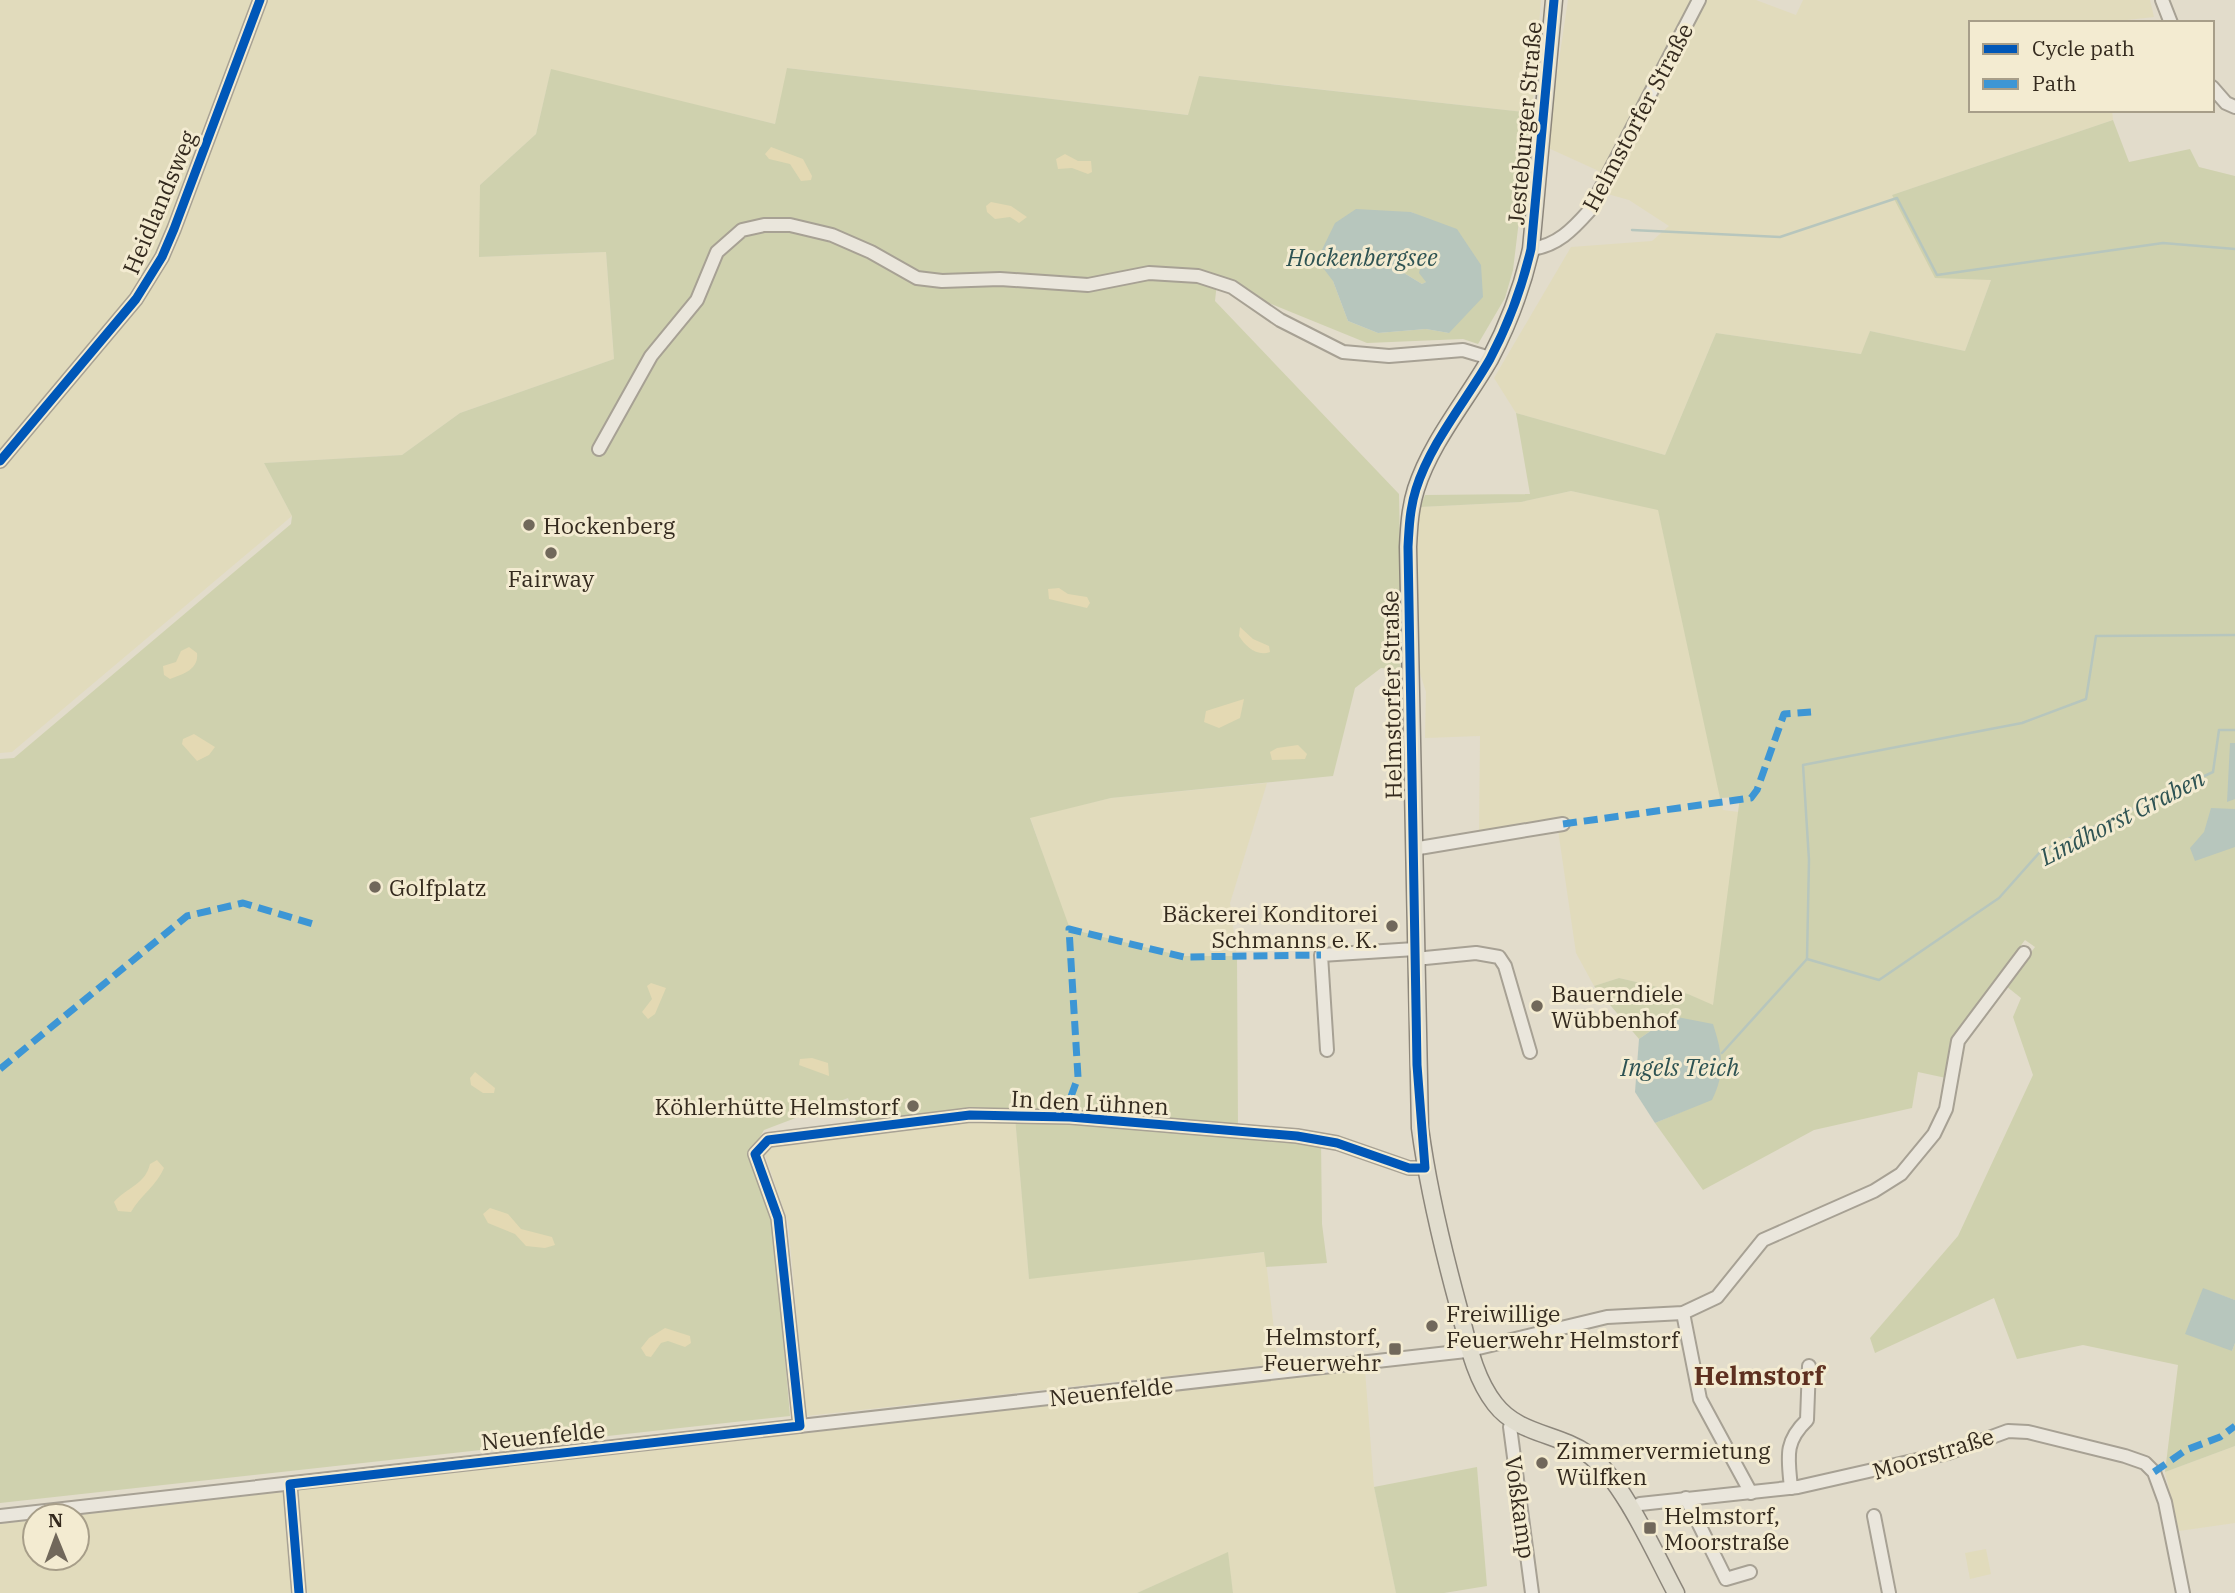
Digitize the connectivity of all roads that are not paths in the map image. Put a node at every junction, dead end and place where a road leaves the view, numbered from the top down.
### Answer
1 (260, 0) edge
2 (1554, 0) edge
3 (1699, 0) edge
4 (2162, 0) edge
5 (2170, 21) edge
6 (2214, 89) edge
7 (2235, 107) edge
8 (1531, 249) junction
9 (1490, 358) junction
10 (598, 449) dead end
11 (0, 461) edge
12 (1563, 824) dead end
13 (1413, 849) junction
14 (2024, 953) dead end
15 (1415, 954) junction
16 (1327, 1050) dead end
17 (1530, 1052) dead end
18 (1425, 1168) junction
19 (1684, 1313) junction
20 (1470, 1350) junction
21 (1809, 1366) dead end
22 (1513, 1421) junction
23 (800, 1426) junction
24 (290, 1484) junction
25 (1791, 1488) junction
26 (1751, 1493) junction
27 (1686, 1498) junction
28 (1630, 1509) junction
29 (0, 1516) edge
30 (1874, 1516) dead end
31 (1750, 1572) dead end
32 (299, 1593) edge
33 (1532, 1593) edge
34 (1676, 1593) edge
35 (1889, 1593) edge
36 (2183, 1593) edge

1 - 11 street, Heidlandsweg
2 - 8 main road, Jesteburger Straße
3 - 8 street, Helmstorfer Straße
4 - 5 street
6 - 7 street
8 - 9 main road, Helmstorfer Straße
9 - 10 street
9 - 13 main road, Helmstorfer Straße
12 - 13 street
13 - 15 main road, Helmstorfer Straße
14 - 19 street
15 - 16 street
15 - 17 street
15 - 18 main road, Helmstorfer Straße
18 - 20 main road, Helmstorfer Straße
18 - 23 street, In den Lühnen
19 - 20 street, Neuenfelde
19 - 26 street
20 - 22 main road, Helmstorfer Straße
20 - 23 street, Neuenfelde
21 - 25 street
22 - 28 main road, Helmstorfer Straße
22 - 33 street, Voßkamp
23 - 24 street, Neuenfelde
24 - 29 street, Neuenfelde
24 - 32 street
25 - 26 street, Moorstraße
25 - 36 street, Moorstraße
26 - 27 street, Moorstraße
27 - 28 street, Moorstraße
27 - 31 street
28 - 34 main road, Helmstorfer Straße
30 - 35 street

